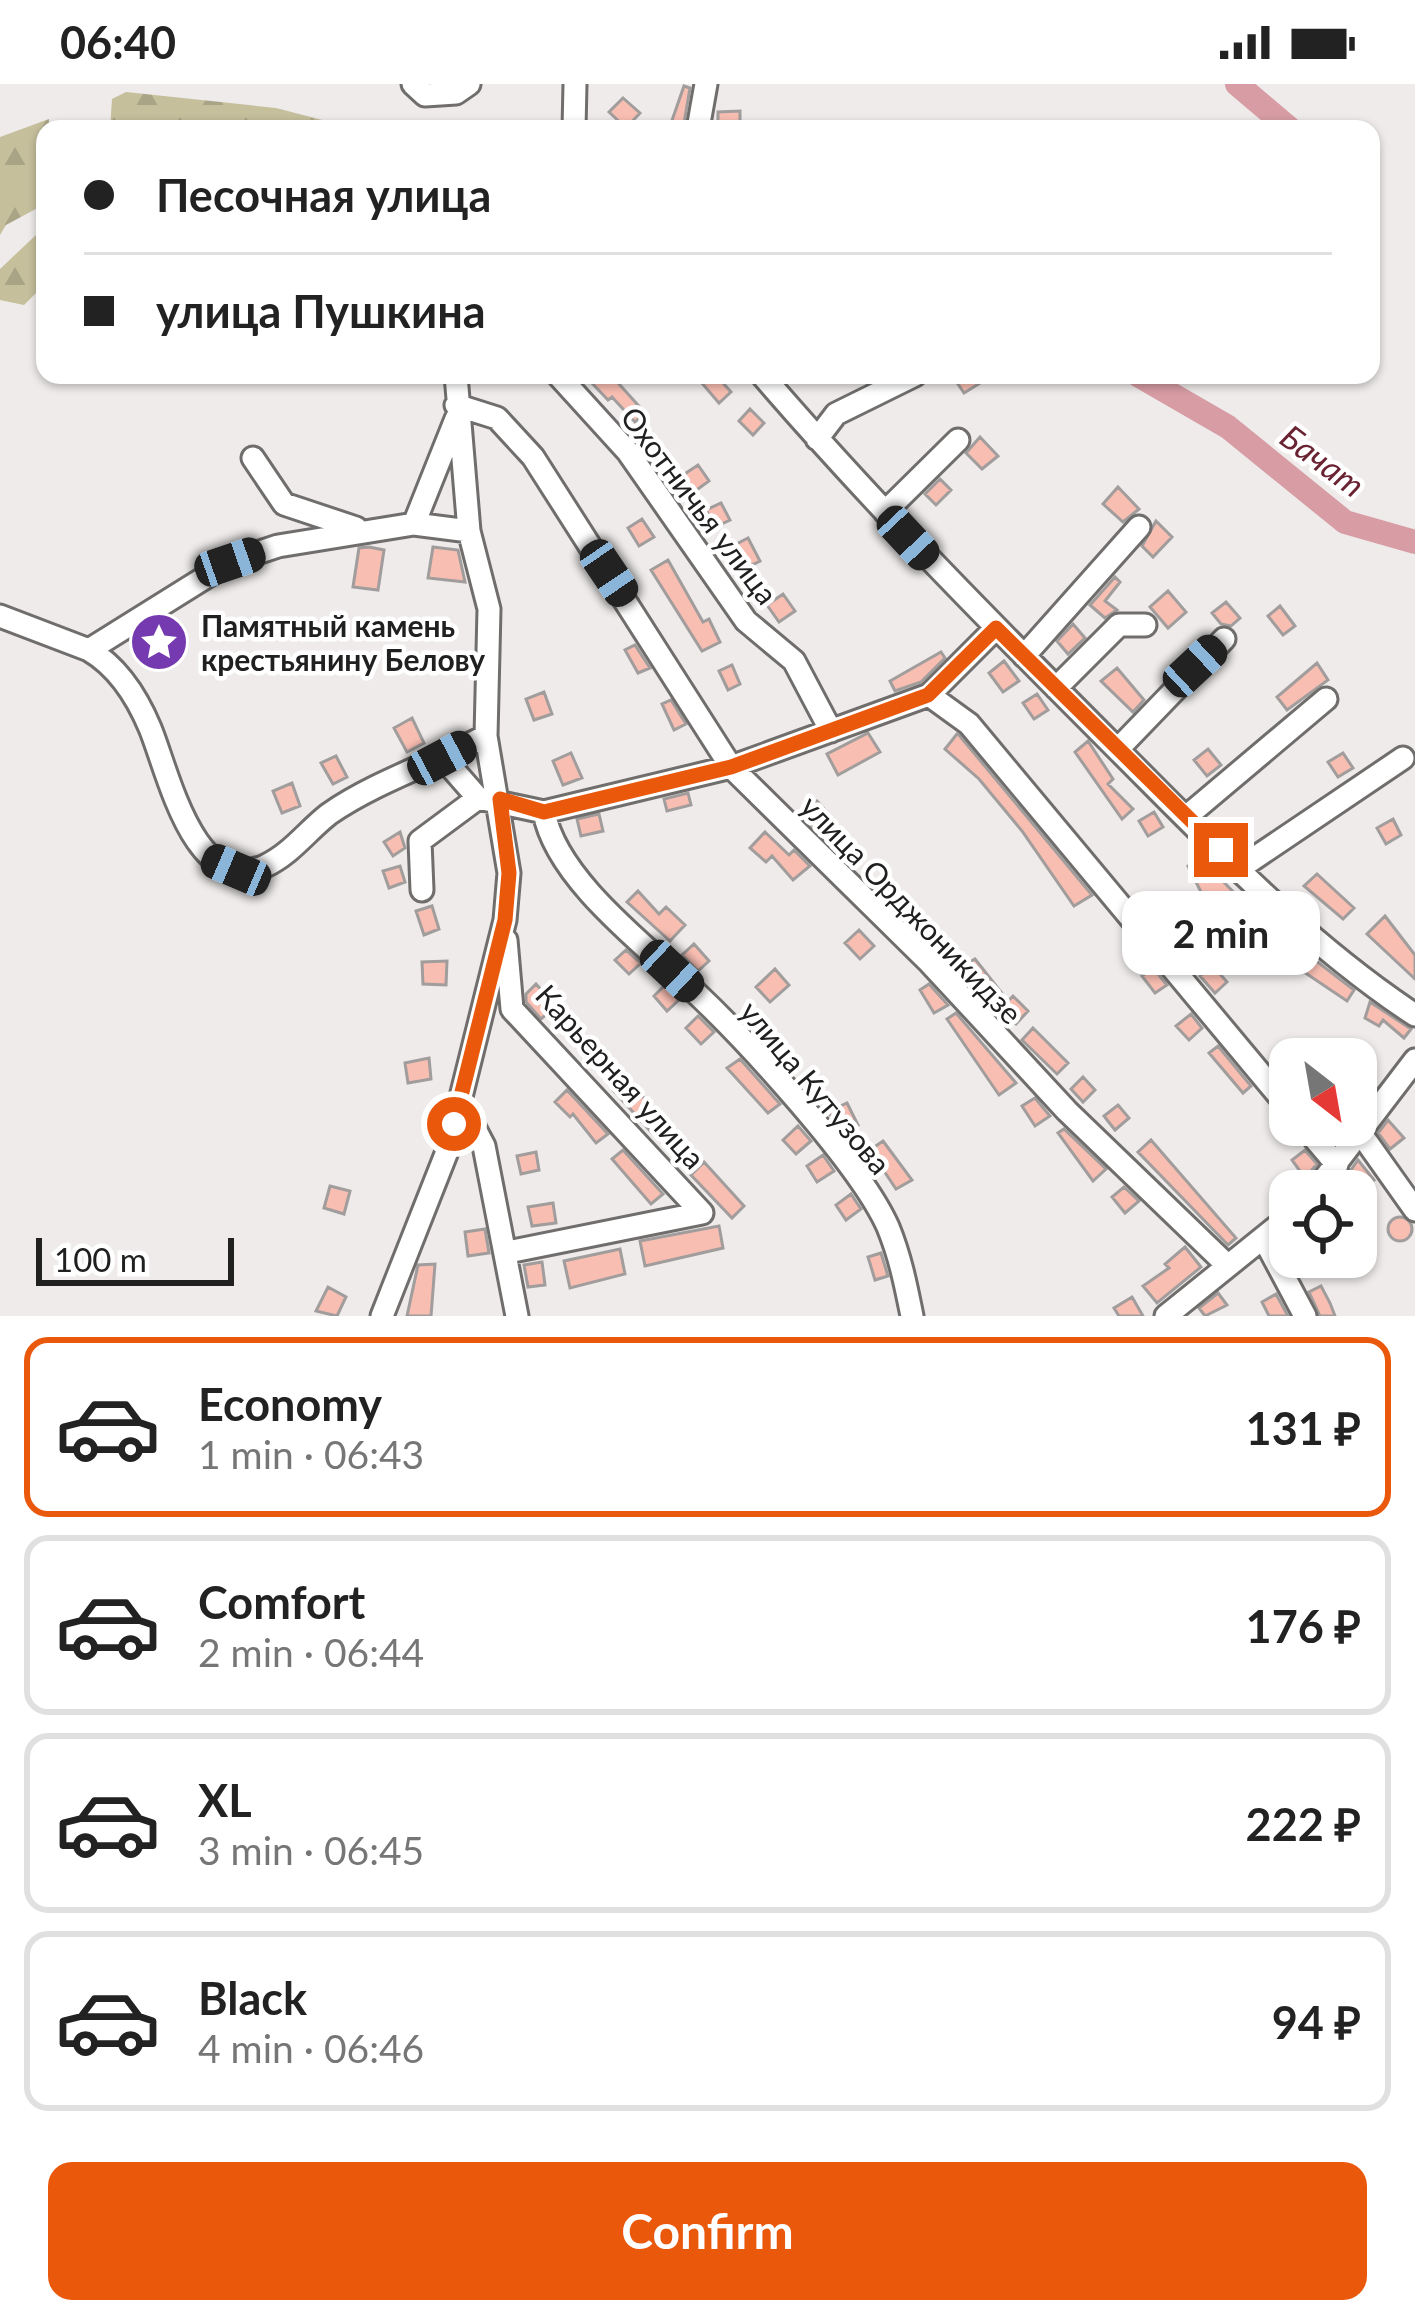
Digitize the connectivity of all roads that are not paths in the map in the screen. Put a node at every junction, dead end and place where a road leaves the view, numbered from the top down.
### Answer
1 (413, 84) edge
2 (470, 84) edge
3 (575, 84) edge
4 (706, 84) edge
5 (574, 120) edge
6 (700, 120) edge
7 (456, 384) edge
8 (566, 384) edge
9 (770, 384) edge
10 (897, 384) edge
11 (456, 411) junction
12 (818, 439) junction
13 (958, 440) dead end
14 (253, 458) dead end
15 (884, 512) junction
16 (414, 524) junction
17 (1139, 527) dead end
18 (362, 530) junction
19 (469, 530) junction
20 (0, 616) edge
21 (1145, 625) dead end
22 (996, 628) junction
23 (1224, 639) dead end
24 (89, 650) junction
25 (1024, 656) junction
26 (1056, 688) junction
27 (928, 695) junction
28 (1326, 699) dead end
29 (831, 731) junction
30 (485, 736) junction
31 (1118, 749) junction
32 (442, 758) junction
33 (1403, 758) dead end
34 (731, 767) junction
35 (489, 798) junction
36 (544, 812) junction
37 (1186, 817) junction
38 (1240, 868) junction
39 (422, 890) dead end
40 (505, 920) junction
41 (1415, 1015) edge
42 (1415, 1060) edge
43 (1269, 1084) edge
44 (460, 1100) junction
45 (1377, 1108) edge
46 (1320, 1146) edge
47 (1350, 1146) edge
48 (1370, 1146) edge
49 (1337, 1166) junction
50 (1333, 1170) edge
51 (1415, 1210) edge
52 (1269, 1235) edge
53 (1264, 1239) junction
54 (508, 1252) junction
55 (1228, 1266) junction
56 (382, 1316) edge
57 (517, 1316) edge
58 (912, 1316) edge
59 (1166, 1316) edge
60 (1305, 1316) edge

1 - 2 street
3 - 5 street
4 - 6 street
7 - 11 street
8 - 29 street, Охотничья улица
9 - 12 street
10 - 12 street
11 - 16 street
11 - 19 street
11 - 34 street, улица Орджоникидзе
12 - 15 street
13 - 15 street
14 - 18 street
15 - 22 street
16 - 18 street
16 - 19 street
17 - 25 street
18 - 24 street
19 - 30 street
20 - 24 street
21 - 26 street
22 - 25 street
22 - 27 street
23 - 31 street
24 - 32 street
25 - 26 street
26 - 31 street
27 - 29 street
27 - 43 street
28 - 37 street
29 - 34 street
30 - 32 street
30 - 35 street
31 - 37 street
32 - 35 street
33 - 38 street
34 - 36 street
34 - 55 street, улица Орджоникидзе
35 - 36 street
35 - 39 street
35 - 40 street
36 - 58 street, улица Кутузова
37 - 38 street
38 - 41 street
40 - 44 street
40 - 54 street, Карьерная улица
42 - 45 street
44 - 54 street
44 - 56 street
46 - 49 street
47 - 49 street
48 - 51 street
49 - 50 street
52 - 53 street
53 - 55 street
53 - 60 street
54 - 57 street
55 - 59 street

